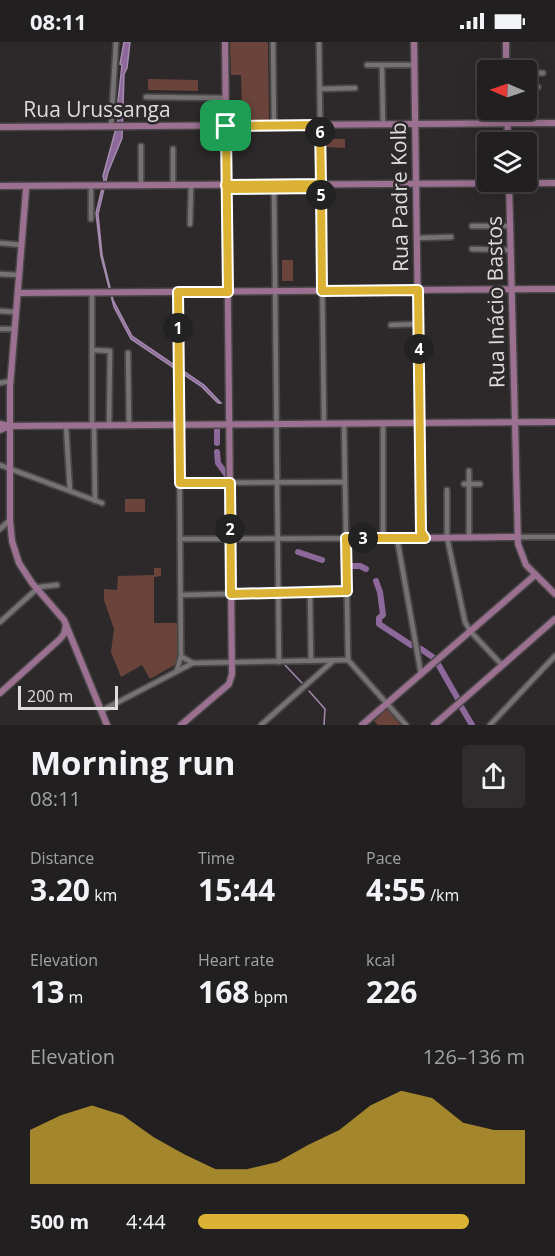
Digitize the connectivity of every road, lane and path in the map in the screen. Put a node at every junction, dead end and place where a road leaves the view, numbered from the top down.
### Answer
1 (118, 42) edge
2 (225, 42) edge
3 (273, 42) edge
4 (319, 42) edge
5 (414, 42) edge
6 (506, 42) edge
7 (506, 60) edge
8 (367, 65) dead end
9 (382, 65) junction
10 (414, 65) junction
11 (537, 73) edge
12 (543, 73) dead end
13 (320, 88) junction
14 (355, 88) dead end
15 (146, 97) dead end
16 (226, 98) junction
17 (508, 120) edge
18 (508, 123) junction
19 (555, 123) edge
20 (383, 124) junction
21 (415, 124) junction
22 (274, 125) junction
23 (320, 125) junction
24 (226, 126) junction
25 (113, 127) junction
26 (0, 128) edge
27 (508, 132) edge
28 (141, 146) dead end
29 (173, 149) dead end
30 (173, 185) junction
31 (477, 185) edge
32 (537, 185) edge
33 (555, 185) edge
34 (141, 186) junction
35 (321, 186) junction
36 (416, 186) junction
37 (227, 187) junction
38 (0, 188) edge
39 (104, 188) junction
40 (274, 188) junction
41 (191, 189) junction
42 (26, 190) junction
43 (91, 190) junction
44 (509, 192) edge
45 (91, 219) dead end
46 (190, 224) dead end
47 (472, 226) dead end
48 (510, 226) junction
49 (452, 237) dead end
50 (417, 238) junction
51 (0, 243) edge
52 (22, 245) junction
53 (472, 249) dead end
54 (511, 249) junction
55 (0, 274) edge
56 (19, 275) junction
57 (555, 289) edge
58 (418, 290) junction
59 (512, 290) junction
60 (275, 291) junction
61 (322, 291) junction
62 (92, 292) junction
63 (178, 292) junction
64 (228, 292) junction
65 (18, 293) junction
66 (0, 311) edge
67 (16, 312) junction
68 (418, 324) junction
69 (391, 325) dead end
70 (0, 329) edge
71 (15, 329) junction
72 (92, 350) junction
73 (128, 353) dead end
74 (10, 381) junction
75 (0, 383) edge
76 (515, 422) junction
77 (555, 422) edge
78 (344, 423) junction
79 (383, 423) junction
80 (420, 423) junction
81 (0, 424) edge
82 (229, 424) junction
83 (276, 424) junction
84 (324, 424) junction
85 (129, 425) junction
86 (179, 425) junction
87 (10, 426) junction
88 (66, 426) junction
89 (93, 426) junction
90 (109, 426) junction
91 (0, 430) edge
92 (0, 465) edge
93 (10, 469) junction
94 (469, 471) dead end
95 (345, 482) junction
96 (180, 483) junction
97 (230, 483) junction
98 (277, 483) junction
99 (466, 484) junction
100 (480, 484) dead end
101 (447, 490) dead end
102 (70, 491) junction
103 (95, 501) junction
104 (102, 503) dead end
105 (10, 520) junction
106 (0, 529) edge
107 (421, 536) junction
108 (447, 537) junction
109 (470, 537) junction
110 (518, 537) junction
111 (555, 537) edge
112 (278, 538) junction
113 (346, 538) junction
114 (383, 538) junction
115 (397, 538) junction
116 (180, 539) junction
117 (230, 539) junction
118 (535, 575) junction
119 (57, 585) dead end
120 (37, 589) junction
121 (553, 589) edge
122 (347, 591) junction
123 (310, 592) junction
124 (278, 593) junction
125 (231, 594) junction
126 (181, 595) junction
127 (555, 619) edge
128 (0, 622) edge
129 (66, 625) junction
130 (470, 631) junction
131 (60, 639) junction
132 (74, 643) junction
133 (182, 656) junction
134 (555, 656) edge
135 (348, 660) junction
136 (311, 661) junction
137 (333, 661) junction
138 (232, 662) junction
139 (279, 662) junction
140 (193, 663) junction
141 (502, 665) junction
142 (177, 670) junction
143 (421, 674) junction
144 (0, 693) edge
145 (387, 704) junction
146 (101, 711) junction
147 (107, 725) edge
148 (181, 725) edge
149 (261, 725) edge
150 (362, 725) edge
151 (406, 725) edge
152 (434, 725) edge
153 (490, 725) edge

1 - 25 street
2 - 16 main road
3 - 22 street
4 - 13 street
5 - 10 main road, Rua Padre Kolb
6 - 7 main road
8 - 9 street
9 - 10 street
9 - 20 street
10 - 21 main road, Rua Padre Kolb
11 - 12 street
13 - 14 street
13 - 23 street
15 - 16 street
16 - 24 main road
17 - 18 main road
18 - 19 main road, Rua Urussanga
18 - 21 main road, Rua Urussanga
18 - 27 main road
20 - 21 main road, Rua Urussanga
20 - 23 main road, Rua Urussanga
21 - 36 main road, Rua Padre Kolb
22 - 23 main road, Rua Urussanga
22 - 24 main road, Rua Urussanga
23 - 35 street
24 - 25 main road, Rua Urussanga
24 - 37 main road
25 - 26 main road, Rua Urussanga
28 - 34 street
29 - 30 street
30 - 34 main road
30 - 37 main road
31 - 36 main road
32 - 33 main road
34 - 39 main road
35 - 36 main road
35 - 37 main road
35 - 40 main road
35 - 61 street
36 - 50 main road, Rua Padre Kolb
37 - 40 main road
37 - 41 main road
37 - 64 main road
38 - 39 main road
38 - 42 main road
39 - 41 main road
39 - 43 main road
40 - 60 street
41 - 46 street
42 - 43 main road
42 - 52 main road
43 - 45 street
44 - 48 main road, Rua Inácio Bastos
47 - 48 street
48 - 54 main road, Rua Inácio Bastos
49 - 50 street
50 - 58 main road, Rua Padre Kolb
51 - 52 street
52 - 56 main road
53 - 54 street
54 - 59 main road, Rua Inácio Bastos
55 - 56 street
56 - 65 main road
57 - 59 main road
58 - 59 main road
58 - 61 main road
58 - 68 main road, Rua Padre Kolb
59 - 76 main road, Rua Inácio Bastos
60 - 61 main road
60 - 64 main road
60 - 83 street
61 - 84 street
62 - 63 main road
62 - 65 main road
62 - 72 street
63 - 64 main road
63 - 86 street
64 - 82 main road
65 - 67 main road
66 - 67 street
67 - 71 main road
68 - 69 street
68 - 80 main road, Rua Padre Kolb
70 - 71 street
71 - 74 main road
72 - 89 street
72 - 90 street
73 - 85 street
74 - 75 street
74 - 87 main road
76 - 77 main road
76 - 80 main road
76 - 110 main road, Rua Inácio Bastos
78 - 79 main road
78 - 84 main road
78 - 95 street
79 - 80 main road
79 - 114 street
80 - 107 main road, Rua Padre Kolb
81 - 87 main road
82 - 83 main road
82 - 86 main road
82 - 97 main road
83 - 84 main road
83 - 98 street
85 - 86 main road
85 - 90 main road
86 - 96 street
87 - 88 main road
87 - 91 main road
87 - 93 main road
88 - 89 main road
88 - 102 street
89 - 90 main road
89 - 103 street
92 - 93 street
93 - 102 street
93 - 105 main road
94 - 99 street
95 - 98 street
95 - 113 street
96 - 97 street
96 - 116 street
97 - 98 street
97 - 117 main road
98 - 112 street
99 - 100 street
99 - 109 street
101 - 108 street
102 - 103 street
103 - 104 street
105 - 106 street
105 - 120 main road
107 - 108 main road
107 - 115 street
108 - 109 main road
108 - 130 street
109 - 110 main road
110 - 111 street
110 - 118 main road, Rua Inácio Bastos
112 - 113 street
112 - 117 street
112 - 124 street
113 - 114 street
113 - 122 street
114 - 115 street
115 - 143 street
116 - 117 street
116 - 126 street
117 - 125 main road
118 - 121 main road, Rua Inácio Bastos
118 - 130 main road
119 - 120 street
120 - 128 street
120 - 129 main road
122 - 123 street
122 - 135 street
123 - 124 street
123 - 136 street
124 - 125 street
124 - 139 street
125 - 126 street
125 - 138 main road
126 - 133 street
127 - 141 main road
129 - 131 main road
129 - 132 main road
130 - 141 street
130 - 143 main road
131 - 132 main road
131 - 144 main road
132 - 146 main road
133 - 140 street
133 - 142 street
134 - 153 street
135 - 137 street
135 - 145 street
136 - 137 street
136 - 139 street
137 - 149 street
138 - 139 street
138 - 140 street
138 - 148 main road
140 - 142 street
141 - 152 main road
142 - 146 street
143 - 145 main road
145 - 150 main road
145 - 151 street
146 - 147 main road

